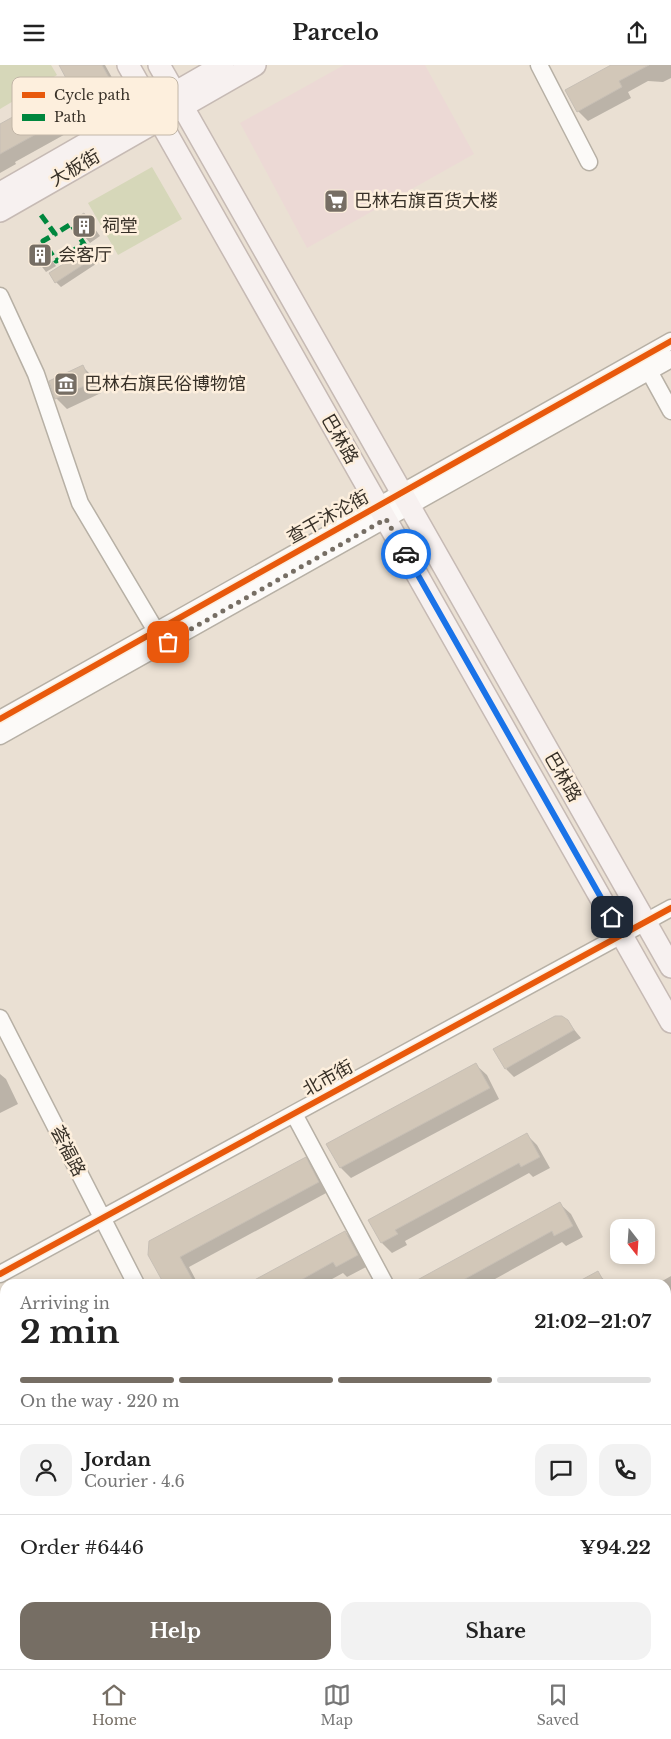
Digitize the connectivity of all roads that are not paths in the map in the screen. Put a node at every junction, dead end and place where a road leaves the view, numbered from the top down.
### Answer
1 (128, 65) edge
2 (159, 65) edge
3 (223, 65) edge
4 (255, 65) edge
5 (539, 65) edge
6 (135, 77) edge
7 (166, 77) edge
8 (179, 99) junction
9 (112, 135) edge
10 (120, 135) edge
11 (168, 135) edge
12 (588, 162) dead end
13 (0, 193) edge
14 (0, 211) edge
15 (0, 296) edge
16 (671, 341) edge
17 (671, 359) edge
18 (649, 371) junction
19 (671, 411) edge
20 (405, 499) junction
21 (382, 512) junction
22 (156, 631) junction
23 (0, 719) edge
24 (0, 736) edge
25 (671, 908) edge
26 (645, 921) junction
27 (622, 935) junction
28 (671, 967) edge
29 (0, 1018) edge
30 (671, 1022) edge
31 (294, 1114) junction
32 (103, 1218) junction
33 (0, 1274) edge
34 (134, 1279) edge
35 (382, 1279) edge

1 - 6 main road, 巴林路
2 - 7 main road, 巴林路
3 - 8 main road, 大板街
4 - 8 main road, 大板街
5 - 12 street
8 - 20 main road, 巴林路
9 - 13 main road, 大板街
10 - 14 main road, 大板街
11 - 21 main road, 巴林路
15 - 22 street
16 - 20 street, 查干沐沦街
17 - 18 street, 查干沐沦街
18 - 19 street
18 - 20 street, 查干沐沦街
20 - 21 street, 查干沐沦街
20 - 26 main road, 巴林路
21 - 22 street, 查干沐沦街
21 - 24 street, 查干沐沦街
21 - 27 main road, 巴林路
22 - 23 street, 查干沐沦街
25 - 26 street, 北市街
26 - 27 street, 北市街
26 - 28 main road, 巴林路
27 - 30 main road, 巴林路
27 - 31 street, 北市街
29 - 32 street, 荟福路
31 - 32 street, 北市街
31 - 35 street
32 - 33 street, 北市街
32 - 34 street, 荟福路

